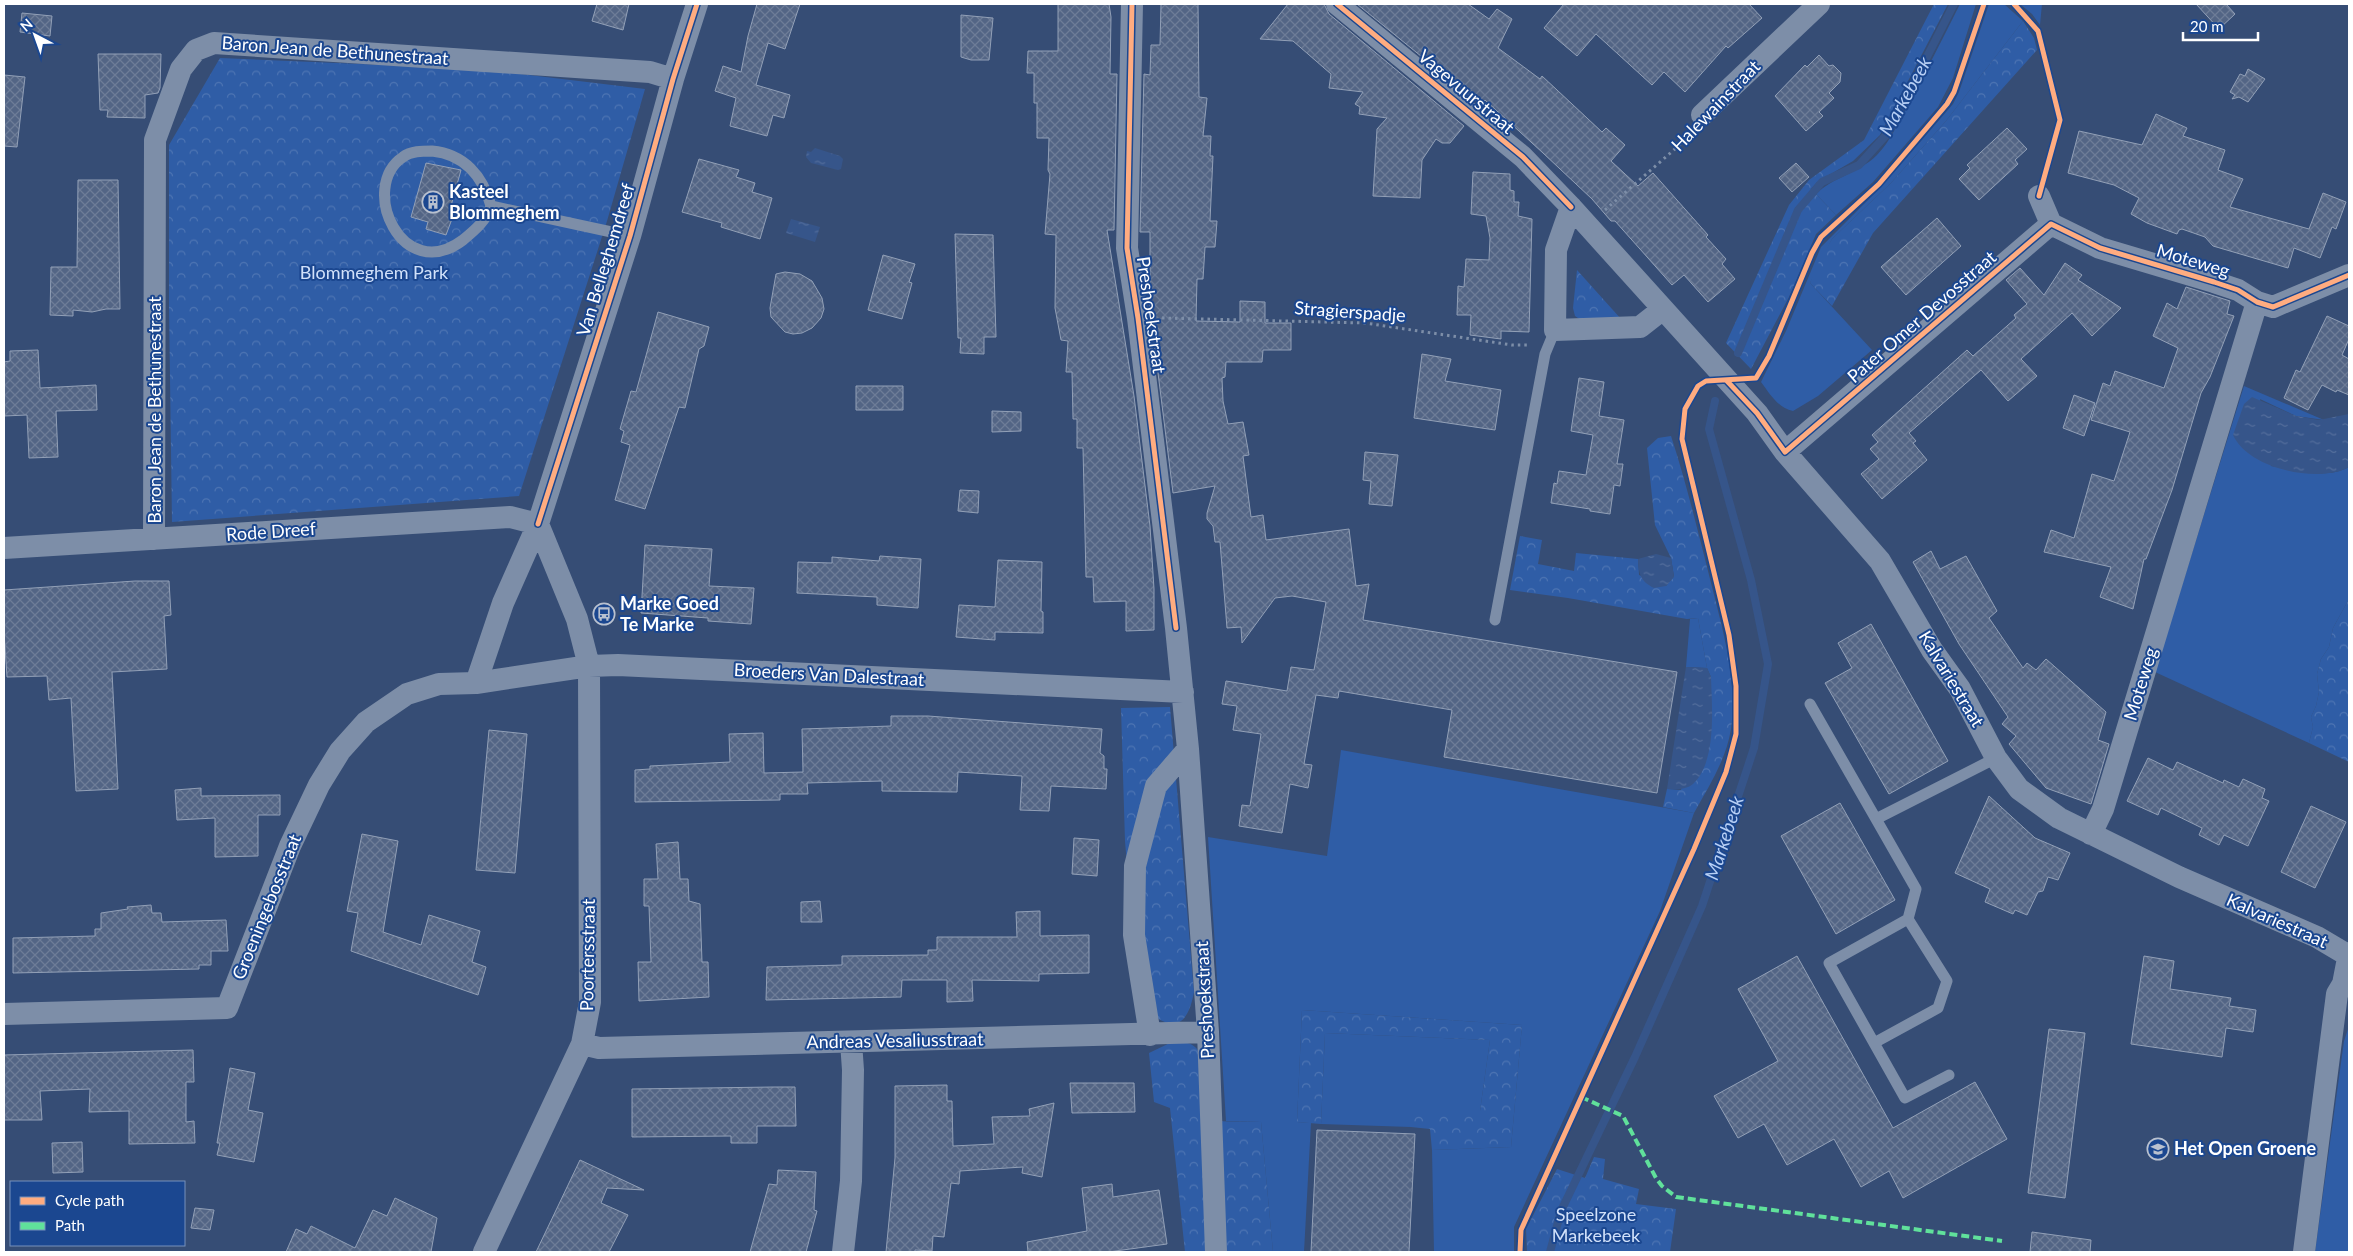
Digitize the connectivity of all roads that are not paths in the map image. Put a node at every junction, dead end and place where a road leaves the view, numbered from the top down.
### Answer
1 (697, 4) edge
2 (1132, 4) edge
3 (1337, 4) edge
4 (1819, 4) edge
5 (673, 80) junction
6 (1702, 115) road end
7 (2039, 196) dead end
8 (491, 206) junction
9 (1572, 207) junction
10 (2051, 224) junction
11 (630, 236) junction
12 (2349, 275) edge
13 (2257, 302) junction
14 (1663, 309) junction
15 (1554, 330) junction
16 (1785, 452) junction
17 (538, 524) junction
18 (154, 539) junction
19 (4, 548) edge
20 (1495, 620) dead end
21 (589, 666) junction
22 (476, 683) junction
23 (1183, 692) junction
24 (1810, 704) dead end
25 (1188, 749) junction
26 (1996, 758) junction
27 (1876, 819) junction
28 (2091, 834) junction
29 (1908, 919) junction
30 (2349, 955) edge
31 (4, 1014) edge
32 (1208, 1032) junction
33 (1150, 1035) junction
34 (852, 1042) junction
35 (1874, 1043) junction
36 (582, 1044) junction
37 (1949, 1075) dead end
38 (484, 1252) edge
39 (844, 1252) edge
40 (1216, 1252) edge
41 (2304, 1252) edge

1 - 5 street, Van Belleghemdreef
2 - 23 street, Preshoekstraat
3 - 9 street, Vagevuurstraat
4 - 6 street, Halewainstraat
5 - 11 street, Van Belleghemdreef
5 - 18 street, Baron Jean de Bethunestraat
7 - 10 street
8 - 8 lane
8 - 11 lane
9 - 14 street, Vagevuurstraat
9 - 15 street
10 - 13 street, Moteweg
10 - 16 street, Pater Omer Devosstraat
11 - 17 street, Van Belleghemdreef
12 - 13 street, Moteweg
13 - 28 street, Moteweg
14 - 15 street
14 - 16 street, Kalvariestraat
15 - 20 lane
16 - 26 street, Kalvariestraat
17 - 18 street, Rode Dreef
17 - 21 street
17 - 22 street, Van Belleghemdreef
18 - 19 street, Rode Dreef
21 - 22 street, Broeders Van Dalestraat
21 - 23 street, Broeders Van Dalestraat
21 - 36 street, Poortersstraat
22 - 31 street, Groeningebosstraat
23 - 25 street, Preshoekstraat
24 - 27 lane
25 - 32 street, Preshoekstraat
25 - 33 street
26 - 27 lane
26 - 28 street, Kalvariestraat
27 - 29 lane
28 - 30 street, Kalvariestraat
29 - 35 lane
29 - 35 lane
30 - 41 street
32 - 33 street, Andreas Vesaliusstraat
32 - 40 street, Preshoekstraat
33 - 34 street, Andreas Vesaliusstraat
34 - 36 street, Andreas Vesaliusstraat
34 - 39 street
35 - 37 lane
36 - 38 street, Poortersstraat

